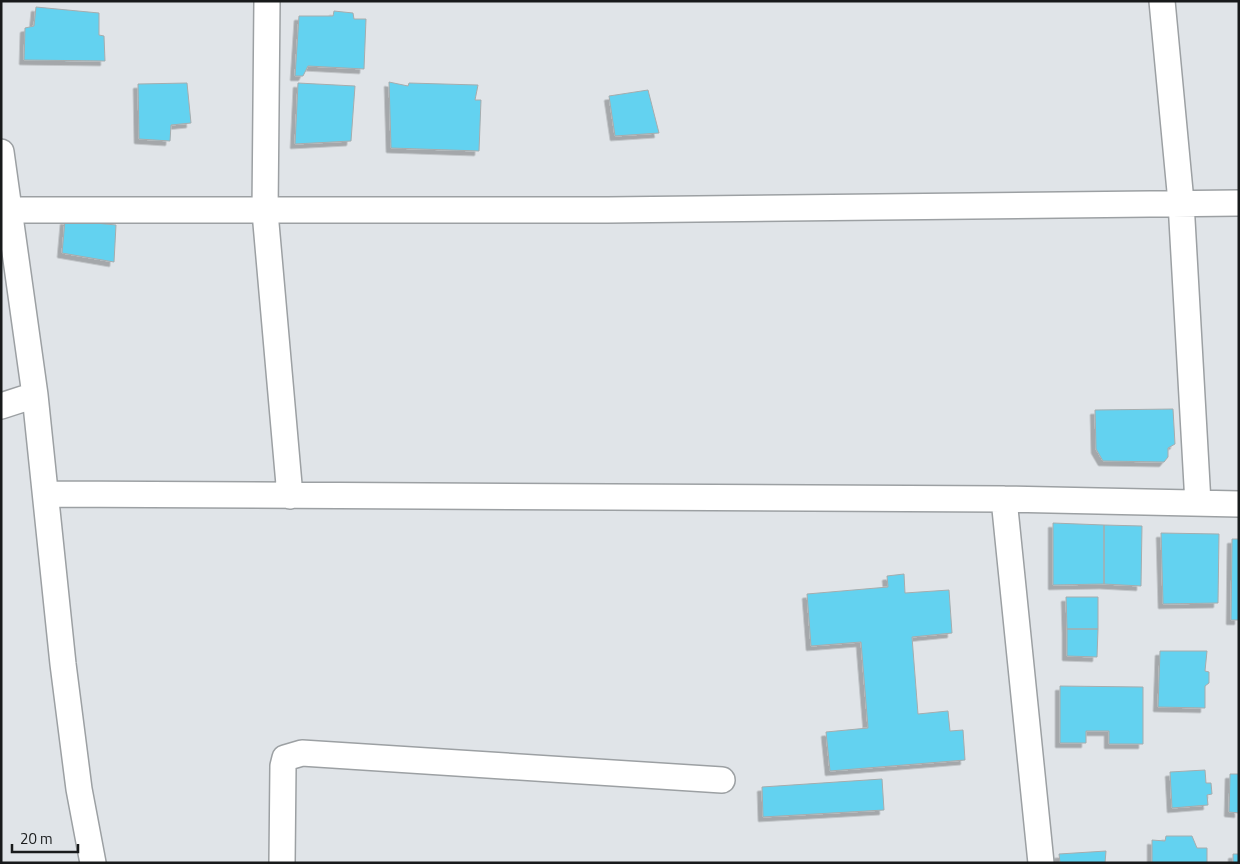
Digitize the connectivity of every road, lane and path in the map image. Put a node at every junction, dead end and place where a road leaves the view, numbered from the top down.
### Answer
1 (266, 1) edge
2 (1162, 1) edge
3 (2, 168) edge
4 (1181, 202) junction
5 (1239, 203) edge
6 (10, 210) junction
7 (265, 212) junction
8 (35, 395) junction
9 (1, 406) edge
10 (47, 494) junction
11 (290, 496) junction
12 (1004, 499) junction
13 (1198, 504) junction
14 (1239, 504) edge
15 (722, 780) dead end
16 (93, 863) edge
17 (282, 863) edge
18 (1041, 863) edge

1 - 7 street
2 - 4 street
3 - 6 street
4 - 5 street
4 - 7 street
4 - 13 street
6 - 7 street
6 - 8 street
7 - 11 street
8 - 9 street
8 - 10 street
10 - 11 street
10 - 16 street
11 - 12 street
12 - 13 street
12 - 18 street
13 - 14 street
15 - 17 street

